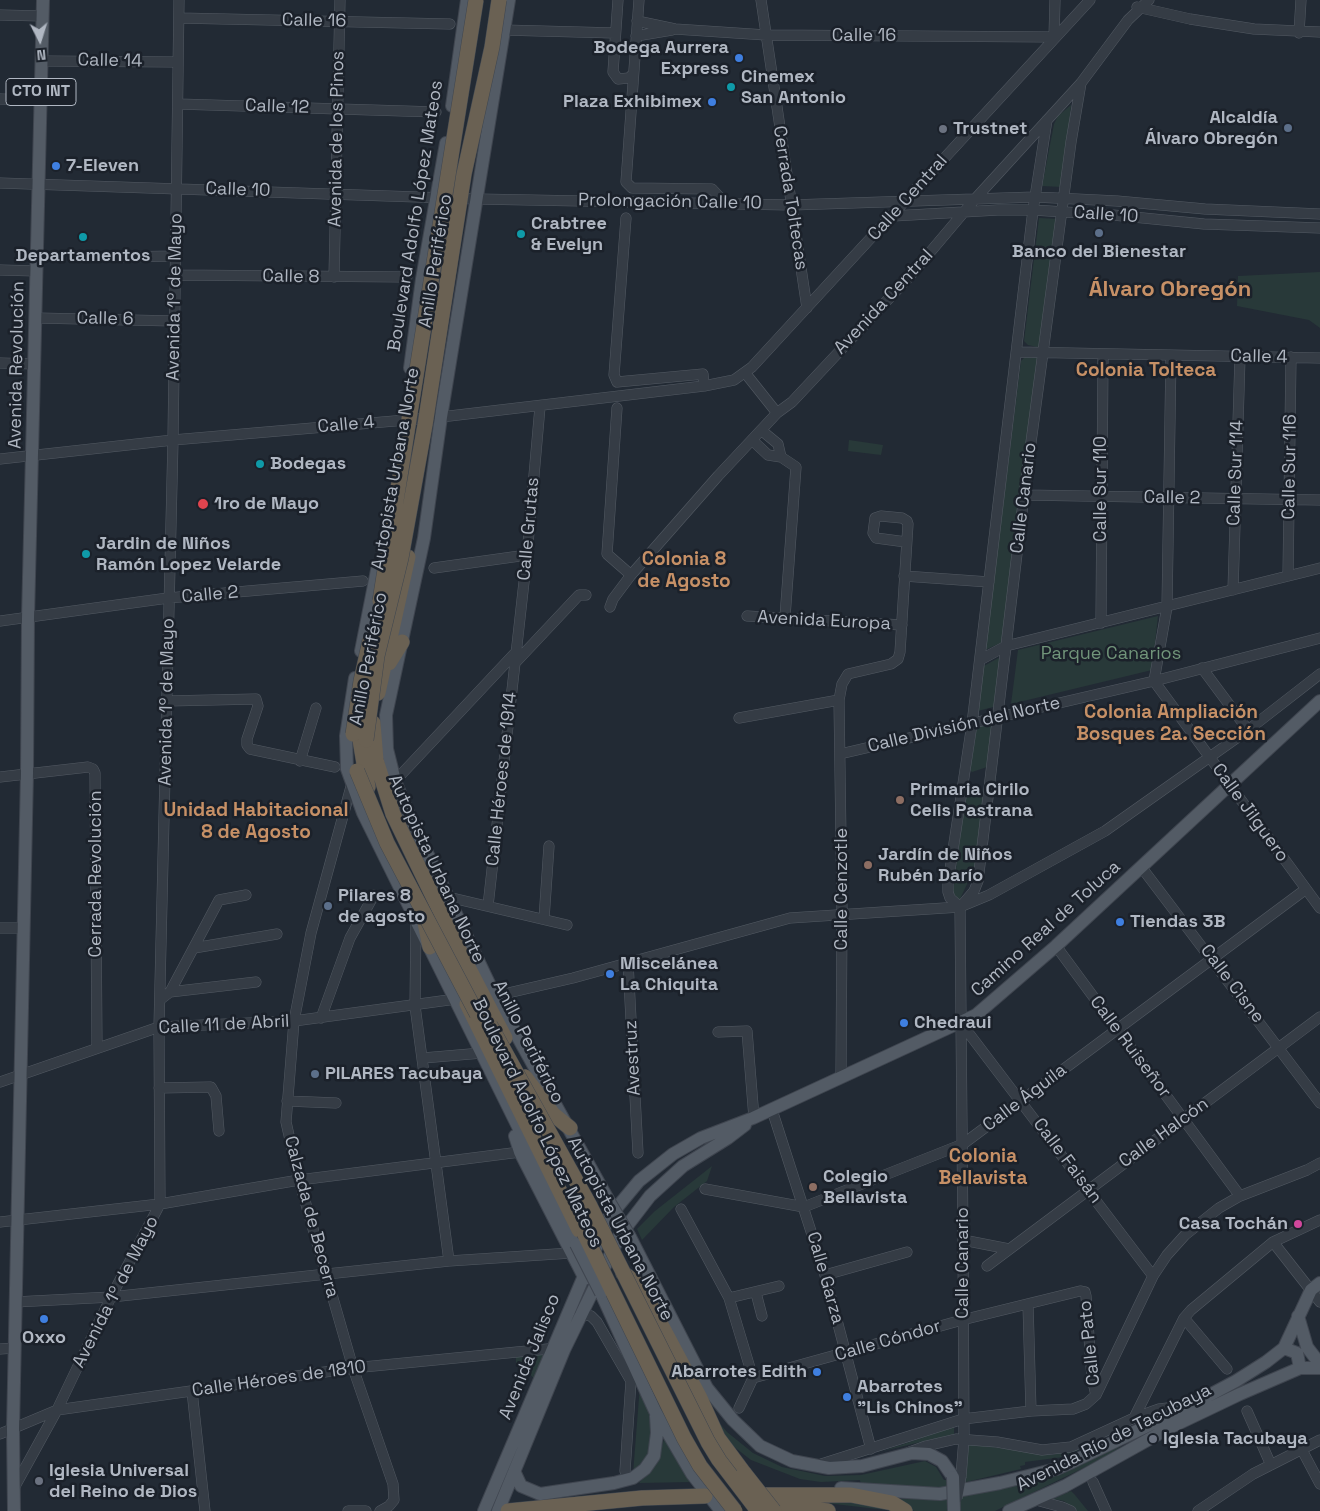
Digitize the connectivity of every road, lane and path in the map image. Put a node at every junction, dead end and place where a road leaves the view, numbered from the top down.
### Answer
1 (43, 0) edge
2 (179, 0) edge
3 (340, 0) edge
4 (468, 0) edge
5 (476, 0) edge
6 (480, 0) edge
7 (495, 0) edge
8 (499, 0) edge
9 (509, 0) edge
10 (618, 0) edge
11 (638, 0) edge
12 (761, 0) edge
13 (1055, 0) edge
14 (1090, 0) edge
15 (1149, 0) edge
16 (1301, 0) edge
17 (1138, 5) edge
18 (0, 15) edge
19 (43, 16) junction
20 (179, 18) junction
21 (637, 21) junction
22 (340, 22) junction
23 (450, 24) dead end
24 (675, 29) junction
25 (503, 30) junction
26 (1320, 32) edge
27 (615, 33) junction
28 (1299, 33) junction
29 (766, 35) junction
30 (636, 36) junction
31 (1054, 37) junction
32 (473, 41) junction
33 (42, 60) junction
34 (178, 62) junction
35 (633, 74) junction
36 (1080, 83) junction
37 (0, 99) edge
38 (41, 100) junction
39 (178, 104) junction
40 (338, 109) junction
41 (436, 112) dead end
42 (1047, 120) junction
43 (0, 183) edge
44 (39, 184) junction
45 (920, 185) junction
46 (177, 188) junction
47 (465, 192) junction
48 (336, 193) junction
49 (436, 197) junction
50 (1035, 197) junction
51 (1063, 198) junction
52 (975, 199) junction
53 (904, 202) junction
54 (926, 202) junction
55 (725, 203) junction
56 (791, 204) junction
57 (1033, 210) junction
58 (965, 212) junction
59 (1062, 212) junction
60 (1320, 214) edge
61 (893, 216) junction
62 (626, 218) dead end
63 (1320, 228) edge
64 (176, 256) junction
65 (116, 257) dead end
66 (0, 270) edge
67 (37, 271) junction
68 (176, 275) junction
69 (407, 277) dead end
70 (334, 278) junction
71 (807, 308) junction
72 (36, 318) junction
73 (175, 321) junction
74 (1018, 352) junction
75 (1043, 353) junction
76 (1103, 355) junction
77 (1171, 356) junction
78 (1240, 357) junction
79 (1291, 357) junction
80 (1320, 358) edge
81 (0, 363) edge
82 (35, 364) junction
83 (746, 374) junction
84 (704, 386) junction
85 (540, 407) junction
86 (617, 408) dead end
87 (777, 413) junction
88 (422, 418) junction
89 (761, 430) junction
90 (173, 440) junction
91 (752, 440) junction
92 (33, 455) junction
93 (781, 457) junction
94 (0, 459) edge
95 (1024, 495) junction
96 (1100, 496) junction
97 (1169, 498) junction
98 (1235, 498) junction
99 (1289, 499) junction
100 (1320, 500) edge
101 (906, 542) dead end
102 (526, 555) junction
103 (434, 568) dead end
104 (1320, 568) edge
105 (631, 575) junction
106 (904, 576) junction
107 (1288, 576) junction
108 (363, 581) dead end
109 (989, 582) junction
110 (1233, 590) junction
111 (586, 595) dead end
112 (168, 598) junction
113 (610, 607) dead end
114 (1167, 607) junction
115 (747, 616) dead end
116 (785, 617) junction
117 (28, 618) junction
118 (0, 622) edge
119 (1101, 623) junction
120 (902, 625) junction
121 (1320, 638) edge
122 (402, 642) junction
123 (1006, 646) junction
124 (516, 652) junction
125 (980, 660) junction
126 (515, 664) junction
127 (1202, 668) junction
128 (382, 673) junction
129 (1320, 674) edge
130 (1154, 681) junction
131 (839, 700) junction
132 (167, 701) junction
133 (1320, 702) edge
134 (316, 708) dead end
135 (739, 718) dead end
136 (998, 718) junction
137 (972, 724) junction
138 (1248, 730) junction
139 (840, 754) junction
140 (1209, 758) junction
141 (300, 761) junction
142 (335, 767) dead end
143 (27, 773) junction
144 (0, 776) edge
145 (395, 781) junction
146 (352, 783) junction
147 (1230, 784) junction
148 (549, 846) dead end
149 (1142, 868) junction
150 (1306, 889) junction
151 (374, 894) dead end
152 (246, 895) dead end
153 (448, 897) junction
154 (488, 906) junction
155 (960, 907) junction
156 (1320, 908) edge
157 (842, 915) junction
158 (420, 919) junction
159 (544, 919) junction
160 (567, 925) dead end
161 (0, 928) edge
162 (23, 928) junction
163 (277, 934) dead end
164 (1056, 946) junction
165 (430, 947) joint
166 (194, 948) junction
167 (1212, 958) junction
168 (628, 962) junction
169 (256, 982) dead end
170 (170, 992) junction
171 (495, 996) junction
172 (160, 999) junction
173 (456, 999) junction
174 (415, 1006) junction
175 (1320, 1017) edge
176 (321, 1018) junction
177 (294, 1021) junction
178 (961, 1023) junction
179 (159, 1027) junction
180 (1118, 1030) junction
181 (718, 1032) dead end
182 (97, 1047) junction
183 (1280, 1047) junction
184 (482, 1053) junction
185 (423, 1058) junction
186 (20, 1073) junction
187 (526, 1077) junction
188 (841, 1078) junction
189 (0, 1082) edge
190 (159, 1088) junction
191 (501, 1093) junction
192 (1022, 1100) junction
193 (287, 1101) junction
194 (336, 1103) dead end
195 (1320, 1103) edge
196 (772, 1110) junction
197 (753, 1118) junction
198 (1184, 1119) junction
199 (570, 1128) junction
200 (219, 1131) dead end
201 (963, 1144) junction
202 (520, 1152) junction
203 (638, 1153) dead end
204 (436, 1161) junction
205 (1320, 1163) edge
206 (299, 1180) junction
207 (1088, 1188) junction
208 (705, 1189) dead end
209 (1240, 1196) junction
210 (160, 1204) junction
211 (804, 1207) junction
212 (681, 1210) dead end
213 (602, 1218) junction
214 (17, 1220) junction
215 (1320, 1220) edge
216 (0, 1222) edge
217 (625, 1236) junction
218 (964, 1240) junction
219 (575, 1242) junction
220 (1274, 1242) junction
221 (1009, 1249) junction
222 (907, 1252) dead end
223 (449, 1261) junction
224 (987, 1266) dead end
225 (619, 1267) junction
226 (327, 1273) junction
227 (582, 1275) junction
228 (825, 1275) junction
229 (1153, 1276) junction
230 (779, 1286) dead end
231 (1316, 1286) edge
232 (602, 1287) junction
233 (1084, 1292) joint
234 (756, 1293) junction
235 (111, 1297) junction
236 (729, 1298) junction
237 (15, 1302) junction
238 (1320, 1302) edge
239 (1028, 1304) junction
240 (580, 1314) junction
241 (762, 1316) dead end
242 (1298, 1316) junction
243 (1184, 1318) junction
244 (962, 1320) junction
245 (14, 1348) junction
246 (1284, 1348) junction
247 (0, 1349) edge
248 (559, 1349) junction
249 (846, 1354) junction
250 (1320, 1366) edge
251 (353, 1368) junction
252 (1227, 1368) dead end
253 (1300, 1368) junction
254 (753, 1378) junction
255 (192, 1391) junction
256 (1096, 1395) junction
257 (1191, 1405) junction
258 (739, 1408) dead end
259 (57, 1410) junction
260 (1031, 1410) junction
261 (655, 1411) junction
262 (1247, 1412) dead end
263 (1134, 1418) junction
264 (963, 1419) junction
265 (13, 1429) junction
266 (0, 1434) edge
267 (964, 1439) junction
268 (1320, 1440) edge
269 (871, 1449) junction
270 (1302, 1450) junction
271 (906, 1454) junction
272 (1271, 1465) junction
273 (814, 1466) junction
274 (625, 1471) dead end
275 (515, 1473) junction
276 (957, 1476) junction
277 (1093, 1482) dead end
278 (1320, 1484) edge
279 (14, 1489) junction
280 (806, 1494) junction
281 (1036, 1500) junction
282 (713, 1504) edge
283 (756, 1505) edge
284 (899, 1507) edge
285 (1019, 1508) edge
286 (14, 1511) edge
287 (205, 1511) edge
288 (348, 1511) edge
289 (366, 1511) edge
290 (380, 1511) edge
291 (484, 1511) edge
292 (498, 1511) edge
293 (508, 1511) edge
294 (578, 1511) edge
295 (730, 1511) edge
296 (735, 1511) edge
297 (774, 1511) edge
298 (828, 1511) edge
299 (954, 1511) edge
300 (1008, 1511) edge
301 (1071, 1511) edge
302 (1106, 1511) edge
303 (1198, 1511) edge

1 - 19 main road, Avenida Revolución / CTO INT
2 - 20 street, Avenida 1º de Mayo
3 - 22 street, Avenida de los Pinos
4 - 32 highway
4 - 49 main road, Boulevard Adolfo López Mateos
5 - 296 highway, Autopista Urbana Norte, bridge
6 - 32 highway, Anillo Periférico
7 - 47 highway, Anillo Periférico
8 - 283 highway, Autopista Urbana Norte, bridge
9 - 25 main road, Boulevard Adolfo López Mateos
10 - 27 street
11 - 21 street
12 - 29 street, Cerrada Toltecas
13 - 31 street
14 - 31 street, Calle Central
15 - 17 street, Avenida Central
16 - 28 street
17 - 28 street
17 - 36 street, Avenida Central
18 - 19 street
19 - 33 main road, Avenida Revolución / CTO INT
20 - 22 street, Calle 16
20 - 34 street, Avenida 1º de Mayo
21 - 24 street, Calle 16
21 - 30 street
22 - 23 street, Calle 16
22 - 40 street, Avenida de los Pinos
24 - 29 street, Calle 16
24 - 30 street, Calle 16
25 - 27 street
25 - 47 main road, Boulevard Adolfo López Mateos
26 - 28 street
27 - 35 street
29 - 31 street, Calle 16
29 - 56 street, Cerrada Toltecas
30 - 35 street
31 - 45 street, Calle Central
32 - 47 highway, Anillo Periférico
33 - 34 street, Calle 14
33 - 38 main road, Avenida Revolución / CTO INT
34 - 39 street, Avenida 1º de Mayo
35 - 55 street
36 - 42 street, Avenida Central
36 - 51 street, Calle Canario
37 - 38 street
38 - 44 main road, Avenida Revolución / CTO INT
39 - 40 street, Calle 12
39 - 46 street, Avenida 1º de Mayo
40 - 41 street, Calle 12
40 - 48 street, Avenida de los Pinos
42 - 50 street, Calle Canario
42 - 52 street, Avenida Central
43 - 44 street, Calle 10
44 - 46 street, Calle 10
44 - 67 main road, Avenida Revolución / CTO INT
45 - 53 street, Calle Central
45 - 54 street
46 - 48 street, Calle 10
46 - 64 street, Avenida 1º de Mayo
47 - 49 street, Prolongación Calle 10
47 - 55 street, Prolongación Calle 10
47 - 88 main road, Boulevard Adolfo López Mateos
47 - 88 highway, Anillo Periférico
48 - 49 street, Calle 10
48 - 70 street, Avenida de los Pinos
49 - 88 main road, Boulevard Adolfo López Mateos
50 - 51 street, Calle 10
50 - 52 street, Calle 10
50 - 57 street, Calle Canario
51 - 59 street, Calle Canario
51 - 60 street, Calle 10
52 - 54 street, Calle 10
52 - 58 street, Avenida Central
53 - 54 street, Calle 10
53 - 56 street, Prolongación Calle 10
53 - 61 street, Calle Central
55 - 56 street, Prolongación Calle 10
56 - 71 street, Cerrada Toltecas
57 - 58 street, Calle 10
57 - 59 street, Calle 10
57 - 74 street, Calle Canario
58 - 61 street, Calle 10
58 - 87 street, Avenida Central
59 - 63 street, Calle 10
59 - 75 street, Calle Canario
61 - 71 street, Calle Central
62 - 84 street
64 - 65 street
64 - 68 street, Avenida 1º de Mayo
66 - 67 street
67 - 72 main road, Avenida Revolución / CTO INT
68 - 70 street, Calle 8
68 - 73 street, Avenida 1º de Mayo
69 - 70 street, Calle 8
71 - 83 street, Calle Central
72 - 73 street, Calle 6
72 - 82 main road, Avenida Revolución / CTO INT
73 - 90 street, Avenida 1º de Mayo
74 - 75 street, Calle 4
74 - 109 street, Calle Canario
75 - 76 street, Calle 4
75 - 95 street, Calle Canario
76 - 77 street, Calle 4
76 - 96 street, Calle Sur 110
77 - 78 street, Calle 4
77 - 97 street
78 - 79 street, Calle 4
78 - 98 street, Calle Sur 114
79 - 80 street, Calle 4
79 - 99 street, Calle Sur 116
81 - 82 street
82 - 92 main road, Avenida Revolución / CTO INT
83 - 84 street, Calle 4
83 - 87 street
84 - 85 street, Calle 4
85 - 88 street, Calle 4
85 - 102 street, Calle Grutas
86 - 105 street
87 - 89 street, Avenida Central
88 - 90 street, Calle 4
88 - 122 main road, Boulevard Adolfo López Mateos
88 - 128 highway, Anillo Periférico
88 - 146 main road, Boulevard Adolfo López Mateos
88 - 158 highway, Anillo Periférico
89 - 91 street, Avenida Central
89 - 93 street
90 - 92 street, Calle 4
90 - 112 street, Avenida 1º de Mayo
91 - 93 street
91 - 105 street, Avenida Central
92 - 94 street, Calle 4
92 - 117 main road, Avenida Revolución / CTO INT
93 - 116 street
95 - 96 street, Calle 2
95 - 123 street, Calle Canario
96 - 97 street, Calle 2
96 - 119 street, Calle Sur 110
97 - 98 street, Calle 2
97 - 114 street
98 - 99 street, Calle 2
98 - 110 street, Calle Sur 114
99 - 100 street, Calle 2
99 - 107 street, Calle Sur 116
101 - 106 street
102 - 103 street
102 - 124 street, Calle Grutas
104 - 107 street
105 - 113 street, Avenida Central
106 - 109 street
106 - 120 street
107 - 110 street
108 - 112 street, Calle 2
109 - 125 street, Calle Canario
110 - 114 street
111 - 126 street
112 - 117 street, Calle 2
112 - 132 street, Avenida 1º de Mayo
114 - 119 street
114 - 130 street
115 - 116 street, Avenida Europa
116 - 120 street, Avenida Europa
117 - 118 street, Calle 2
117 - 143 main road, Avenida Revolución / CTO INT
119 - 123 street
120 - 131 street, Calle Cenzotle
121 - 127 street, Calle División del Norte
122 - 128 highway
122 - 145 main road, Boulevard Adolfo López Mateos
123 - 125 street
123 - 136 street, Calle Canario
124 - 126 street, Calle Héroes de 1914
124 - 145 street
125 - 137 street, Calle Canario
126 - 154 street, Calle Héroes de 1914
127 - 130 street, Calle División del Norte
127 - 138 street
128 - 187 highway, Anillo Periférico
129 - 138 street
130 - 136 street, Calle División del Norte
130 - 140 street, Calle Jilguero
131 - 135 street
131 - 139 street, Calle Cenzotle
132 - 141 street
132 - 172 street, Avenida 1º de Mayo
133 - 147 main road, Camino Real de Toluca
134 - 141 street
136 - 137 street, Calle División del Norte
136 - 155 street, Calle Canario
137 - 139 street, Calle División del Norte
137 - 155 street, Calle Canario
138 - 140 street
139 - 157 street, Calle Cenzotle
140 - 147 street, Calle Jilguero
140 - 155 street
141 - 142 street
143 - 144 street
143 - 162 main road, Avenida Revolución / CTO INT
143 - 182 street, Cerrada Revolución
145 - 153 main road, Boulevard Adolfo López Mateos
146 - 158 main road, Boulevard Adolfo López Mateos
146 - 177 street, Calzada de Becerra
147 - 149 main road, Camino Real de Toluca
147 - 150 street, Calle Jilguero
148 - 159 street
149 - 164 main road, Camino Real de Toluca
149 - 167 street, Calle Cisne
150 - 156 street, Calle Jilguero
150 - 167 street, Calle Águila
151 - 176 street
152 - 166 street
153 - 154 street
153 - 171 main road, Boulevard Adolfo López Mateos
154 - 159 street
155 - 157 street
155 - 178 street, Calle Canario
157 - 168 street
157 - 188 street, Calle Cenzotle
158 - 165 highway
158 - 174 street
158 - 219 highway, Anillo Periférico
159 - 160 street
161 - 162 street
162 - 186 main road, Avenida Revolución / CTO INT
163 - 166 street
164 - 178 main road, Camino Real de Toluca
164 - 180 street, Calle Ruiseñor
165 - 173 main road, Boulevard Adolfo López Mateos
166 - 170 street
167 - 180 street, Calle Águila
167 - 183 street, Calle Cisne
168 - 171 street
168 - 203 street, Avestruz
169 - 170 street
170 - 172 street
171 - 199 main road, Boulevard Adolfo López Mateos
172 - 179 street, Avenida 1º de Mayo
173 - 174 street, Calle 11 de Abril
173 - 184 main road, Boulevard Adolfo López Mateos
174 - 176 street, Calle 11 de Abril
174 - 185 street
175 - 183 street, Calle Halcón
176 - 177 street, Calle 11 de Abril
177 - 179 street, Calle 11 de Abril
177 - 193 street, Calzada de Becerra
178 - 188 main road, Camino Real de Toluca
178 - 192 street, Calle Faisán
178 - 201 street, Calle Canario
179 - 182 street, Calle 11 de Abril
179 - 190 street, Avenida 1º de Mayo
180 - 192 street, Calle Águila
180 - 198 street, Calle Ruiseñor
181 - 197 street
182 - 186 street, Calle 11 de Abril
183 - 195 street, Calle Cisne
183 - 198 street, Calle Halcón
184 - 185 street
184 - 191 main road, Boulevard Adolfo López Mateos
185 - 204 street
186 - 189 street, Calle 11 de Abril
186 - 214 main road, Avenida Revolución / CTO INT
187 - 199 highway
187 - 213 highway, Anillo Periférico
188 - 196 main road, Camino Real de Toluca
190 - 200 street
190 - 210 street, Avenida 1º de Mayo
191 - 202 main road
191 - 219 main road, Boulevard Adolfo López Mateos
192 - 201 street, Calle Águila
192 - 207 street, Calle Faisán
193 - 194 street
193 - 206 street, Calzada de Becerra
196 - 197 main road, Camino Real de Toluca
196 - 211 street, Calle Garza
197 - 213 main road, Camino Real de Toluca
197 - 217 main road, Camino Real de Toluca
198 - 207 street, Calle Halcón
198 - 209 street, Calle Ruiseñor
199 - 217 main road, Boulevard Adolfo López Mateos, bridge
201 - 211 street, Calle Águila
201 - 218 street, Calle Canario
202 - 204 street
202 - 219 main road
204 - 206 street
204 - 223 street
205 - 209 street
206 - 210 street
206 - 226 street, Calzada de Becerra
207 - 221 street, Calle Halcón
207 - 229 street, Calle Faisán
208 - 211 street
209 - 229 street
210 - 214 street
210 - 235 street, Avenida 1º de Mayo
211 - 228 street, Calle Garza
212 - 236 street
213 - 225 highway, Anillo Periférico, bridge
213 - 227 main road, Avenida Jalisco
214 - 216 street
214 - 237 main road, Avenida Revolución / CTO INT
215 - 220 street
217 - 232 main road, Avenida Jalisco
217 - 273 main road, Boulevard Adolfo López Mateos
218 - 221 street
218 - 244 street, Calle Canario
219 - 223 street
219 - 227 main road
219 - 232 highway, Anillo Periférico, bridge
220 - 231 street
220 - 243 street
221 - 224 street, Calle Halcón
222 - 228 street
223 - 226 street
225 - 283 highway, Anillo Periférico
225 - 297 highway, bridge
226 - 235 street
226 - 251 street, Calzada de Becerra
227 - 232 main road
227 - 248 main road, Avenida Jalisco
228 - 249 street, Calle Garza
229 - 256 street
230 - 234 street
231 - 238 street
231 - 242 main road
232 - 240 main road, Avenida Jalisco
232 - 261 main road
232 - 295 highway, Anillo Periférico
233 - 239 street, Calle Cóndor
233 - 256 street, Calle Pato
234 - 236 street
234 - 241 street
235 - 237 street
235 - 259 street, Avenida 1º de Mayo
236 - 254 street
237 - 245 main road, Avenida Revolución / CTO INT
239 - 244 street, Calle Cóndor
239 - 260 street
240 - 248 main road, Avenida Jalisco
240 - 274 street
242 - 246 main road
242 - 250 main road
243 - 252 street
243 - 263 street
244 - 249 street, Calle Cóndor
244 - 264 street, Calle Canario
245 - 247 street
245 - 265 main road, Avenida Revolución / CTO INT
246 - 253 main road
246 - 257 main road, Avenida Río de Tacubaya
248 - 251 street, Calle Héroes de 1810
248 - 275 main road, Avenida Jalisco
248 - 291 main road, Avenida Jalisco
249 - 254 street, Calle Cóndor
249 - 269 street, Calle Garza
250 - 253 main road, Avenida Río de Tacubaya
251 - 255 street, Calle Héroes de 1810
251 - 290 street, Calzada de Becerra
253 - 281 main road, Avenida Río de Tacubaya
254 - 258 street
255 - 259 street, Calle Héroes de 1810
255 - 287 street
256 - 260 street
257 - 263 street
257 - 280 main road, Avenida Río de Tacubaya
259 - 265 street, Calle Héroes de 1810
259 - 279 street, Avenida 1º de Mayo
260 - 264 street
261 - 275 main road
261 - 282 main road
262 - 272 street
263 - 267 street
264 - 267 street, Calle Canario
264 - 269 street
265 - 266 street, Calle Héroes de 1810
265 - 279 main road, Avenida Revolución / CTO INT
267 - 271 street
267 - 276 street, Calle Canario
268 - 270 street
269 - 273 street
270 - 272 street
270 - 278 street
271 - 273 main road, Boulevard Adolfo López Mateos
271 - 276 main road
272 - 303 street
275 - 292 main road, Avenida Jalisco
276 - 299 main road, bridge
277 - 302 street
279 - 286 main road, Avenida Revolución / CTO INT
280 - 283 highway
280 - 284 highway
281 - 285 main road, Avenida Río de Tacubaya
281 - 301 street
282 - 293 highway
282 - 294 highway
283 - 298 highway
285 - 300 main road, Avenida Río de Tacubaya
288 - 289 street

